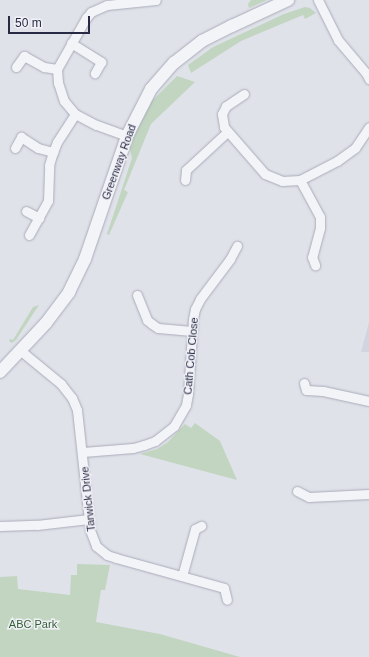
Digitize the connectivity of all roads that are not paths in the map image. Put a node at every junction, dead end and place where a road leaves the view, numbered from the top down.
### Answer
1 (156, 0) edge
2 (288, 0) edge
3 (318, 0) edge
4 (128, 1) edge
5 (71, 43) junction
6 (16, 67) dead end
7 (57, 69) junction
8 (95, 73) dead end
9 (369, 79) edge
10 (244, 94) dead end
11 (75, 114) junction
12 (369, 127) edge
13 (227, 132) junction
14 (127, 136) junction
15 (15, 148) dead end
16 (53, 152) junction
17 (185, 180) dead end
18 (300, 180) junction
19 (26, 211) dead end
20 (38, 218) junction
21 (29, 235) dead end
22 (237, 246) dead end
23 (315, 265) dead end
24 (137, 295) dead end
25 (192, 331) junction
26 (21, 351) junction
27 (0, 372) edge
28 (304, 383) dead end
29 (369, 401) edge
30 (83, 452) junction
31 (297, 491) dead end
32 (369, 494) edge
33 (89, 518) junction
34 (0, 526) edge
35 (201, 526) dead end
36 (182, 576) junction
37 (227, 600) dead end

1 - 4 street
2 - 14 street, Greenway Road
3 - 9 street
4 - 5 street
5 - 7 street
5 - 8 street
6 - 7 street
7 - 11 street
10 - 13 street
11 - 14 street
11 - 16 street
12 - 18 street
13 - 17 street
13 - 18 street
14 - 26 street, Greenway Road
15 - 16 street
16 - 20 street
18 - 23 street
19 - 20 street
20 - 21 street
22 - 25 street, Cath Cob Close
24 - 25 street
25 - 30 street, Cath Cob Close
26 - 27 street, Greenway Road
26 - 30 street, Tarwick Drive
28 - 29 street
30 - 33 street, Tarwick Drive
31 - 32 street
33 - 34 street
33 - 36 street, Tarwick Drive
35 - 36 street
36 - 37 street, Tarwick Drive

